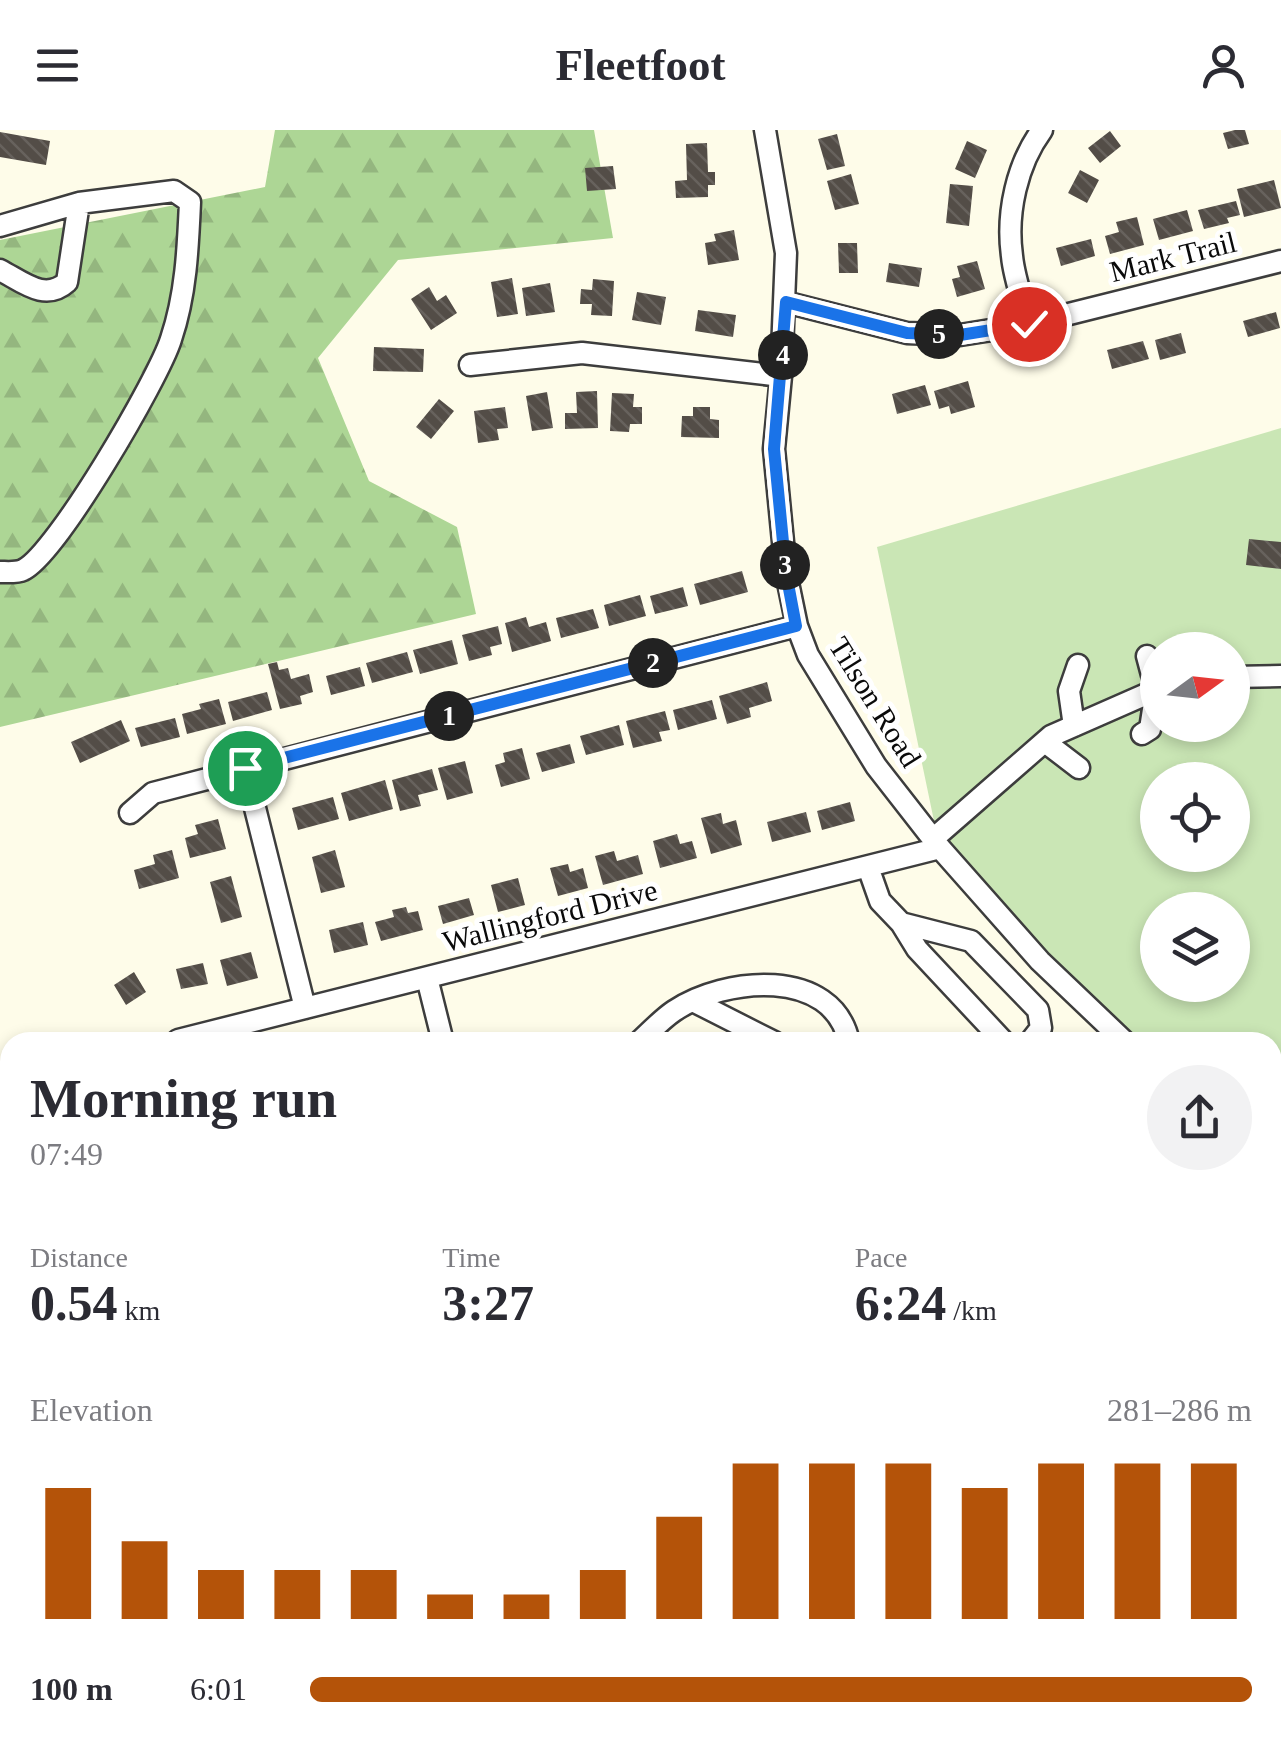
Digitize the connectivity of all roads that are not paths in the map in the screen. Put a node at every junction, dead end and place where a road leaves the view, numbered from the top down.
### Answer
1 (765, 130) edge
2 (1042, 130) edge
3 (79, 203) junction
4 (0, 226) edge
5 (1281, 260) edge
6 (0, 270) edge
7 (786, 302) junction
8 (1029, 324) junction
9 (470, 365) dead end
10 (782, 376) junction
11 (0, 572) edge
12 (796, 626) junction
13 (1078, 665) dead end
14 (1250, 676) edge
15 (1281, 676) edge
16 (1140, 697) edge
17 (1074, 726) junction
18 (1045, 742) junction
19 (245, 768) junction
20 (1079, 768) dead end
21 (130, 812) dead end
22 (936, 844) junction
23 (868, 866) junction
24 (901, 923) junction
25 (427, 978) junction
26 (693, 1002) junction
27 (305, 1008) junction
28 (210, 1032) edge
29 (440, 1032) edge
30 (650, 1032) edge
31 (754, 1032) edge
32 (846, 1032) edge
33 (995, 1032) edge
34 (1038, 1032) edge
35 (1115, 1032) edge

1 - 7 street, Tilson Road
2 - 8 street
3 - 4 street
3 - 6 street
3 - 11 street
5 - 8 street, Mark Trail
7 - 8 street, Mark Trail
7 - 10 street, Tilson Road
9 - 10 street
10 - 12 street, Tilson Road
12 - 19 street
12 - 22 street, Tilson Road
13 - 17 street
14 - 15 street
16 - 17 street
17 - 18 street
18 - 20 street
18 - 22 street
19 - 21 street
19 - 27 street
22 - 23 street, Wallingford Drive
22 - 35 street, Tilson Road
23 - 24 street
23 - 25 street, Wallingford Drive
24 - 33 street
24 - 34 street
25 - 27 street, Wallingford Drive
25 - 29 street
26 - 30 street
26 - 31 street
26 - 32 street
27 - 28 street, Wallingford Drive

